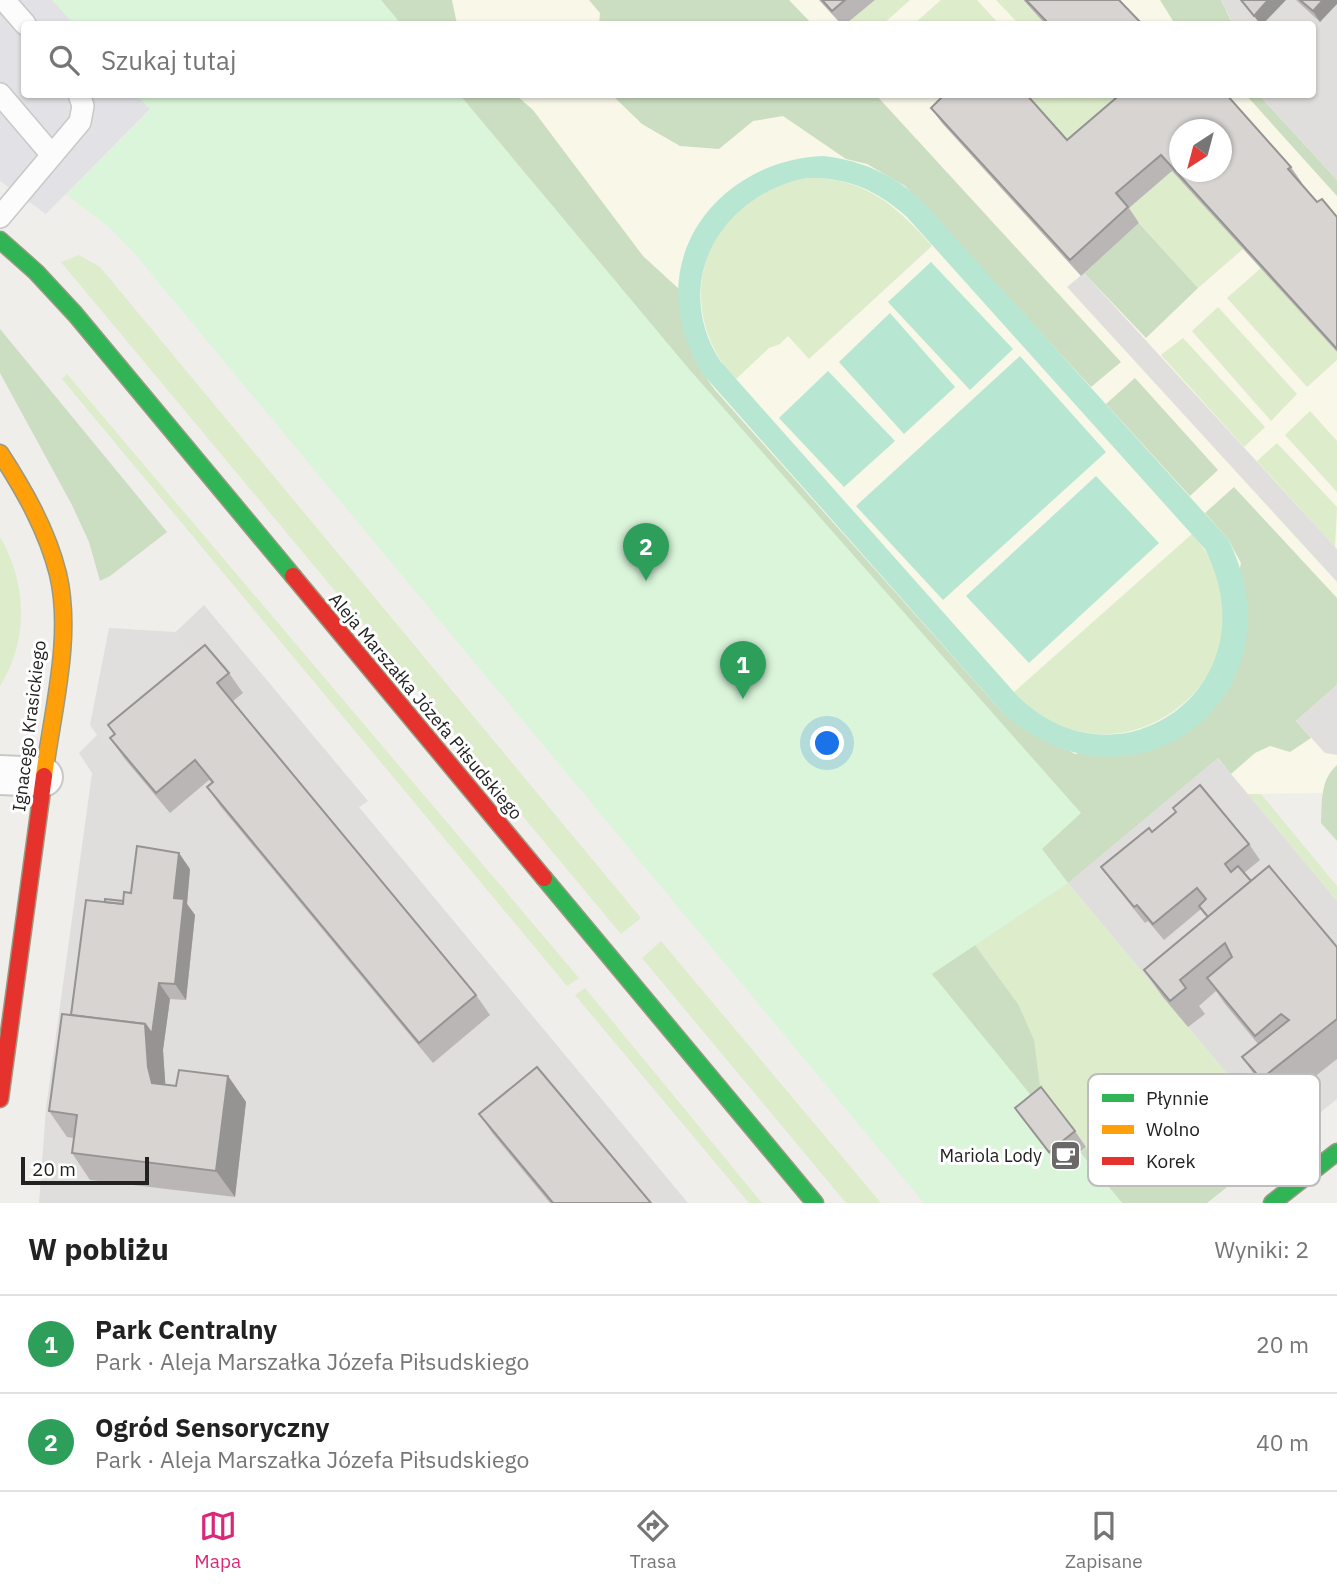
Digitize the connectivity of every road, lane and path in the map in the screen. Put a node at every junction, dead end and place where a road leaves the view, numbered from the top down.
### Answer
1 (4, 0) edge
2 (22, 21) edge
3 (0, 94) edge
4 (80, 98) edge
5 (52, 155) junction
6 (0, 217) edge
7 (0, 240) edge
8 (0, 453) edge
9 (0, 775) edge
10 (43, 777) junction
11 (0, 1099) edge
12 (1337, 1152) edge
13 (1320, 1165) edge
14 (1294, 1186) edge
15 (815, 1203) edge
16 (1272, 1203) edge

1 - 2 lane
3 - 5 lane
4 - 5 lane
5 - 6 lane
7 - 15 street, Aleja Marszałka Józefa Piłsudskiego
8 - 10 street, Ignacego Krasickiego
9 - 10 street
10 - 11 street, Ignacego Krasickiego
12 - 13 street
14 - 16 street

